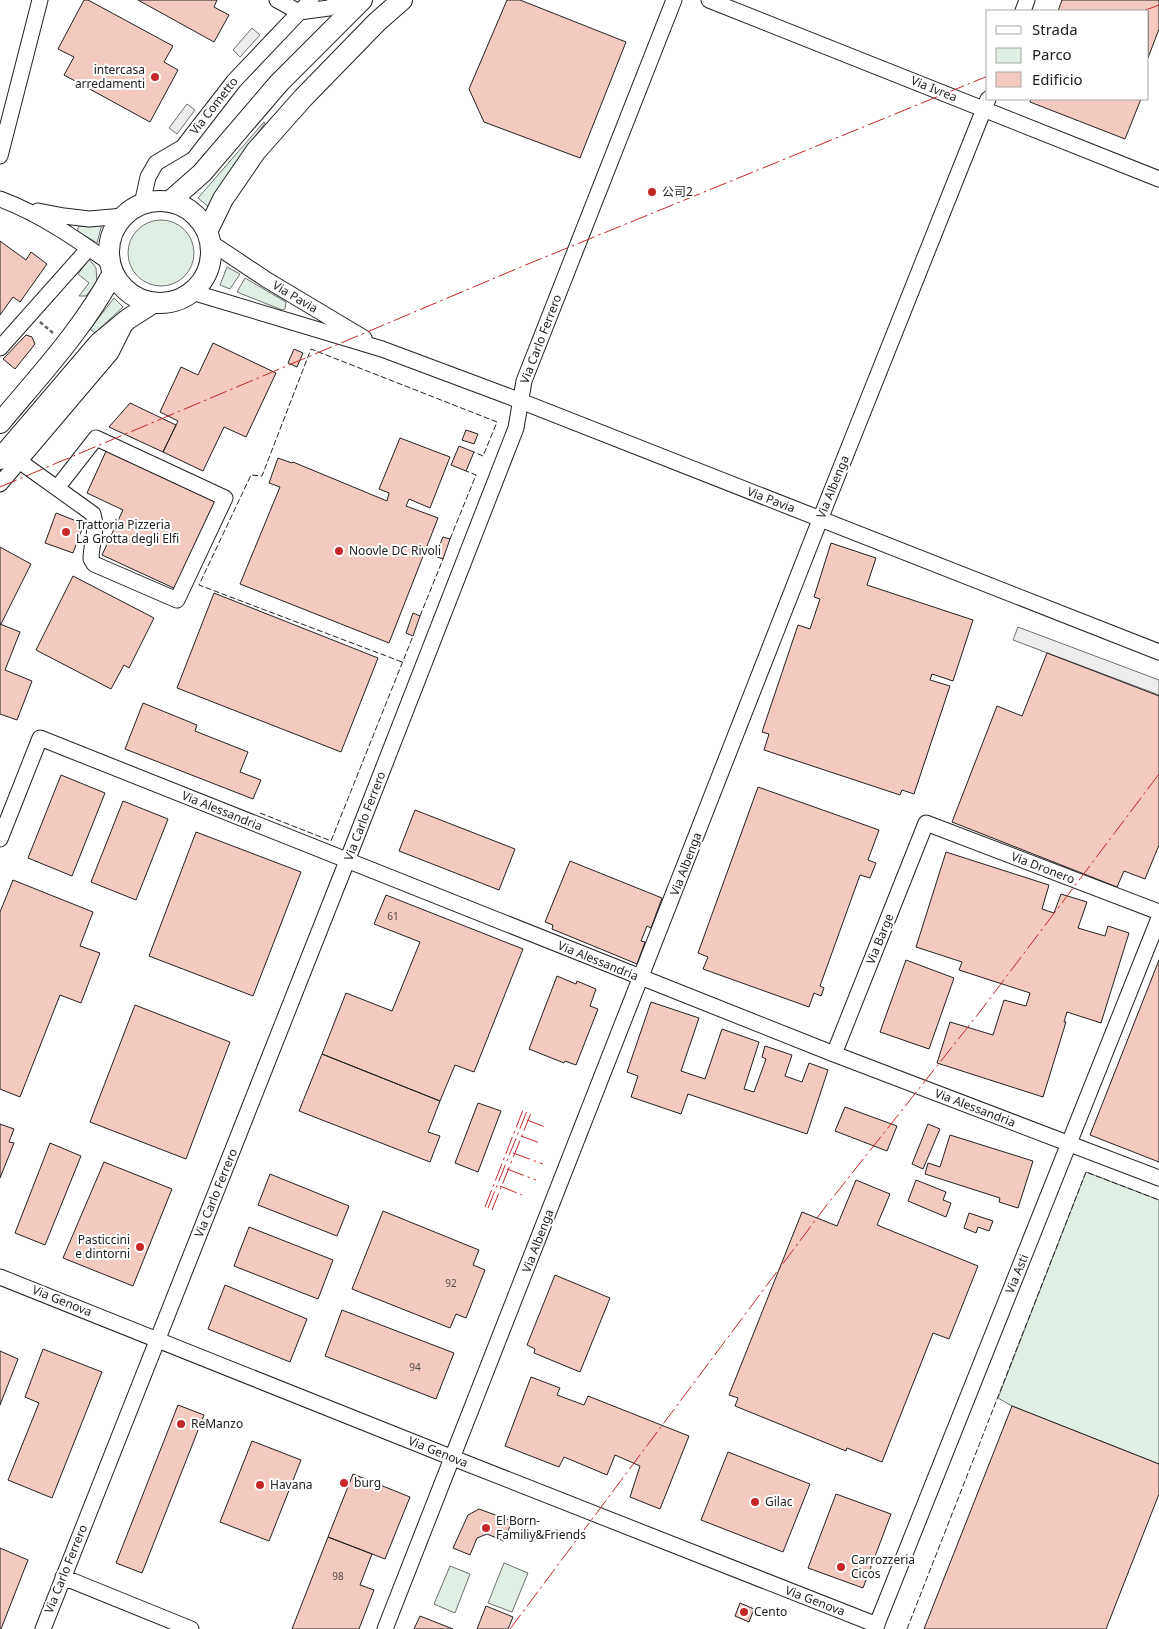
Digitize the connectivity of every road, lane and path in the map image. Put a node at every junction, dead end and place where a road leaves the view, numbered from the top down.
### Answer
1 (40, 0) edge
2 (276, 0) edge
3 (311, 0) edge
4 (342, 0) edge
5 (362, 0) edge
6 (402, 0) edge
7 (674, 0) edge
8 (709, 0) edge
9 (299, 12) junction
10 (986, 104) edge
11 (0, 156) edge
12 (1159, 179) edge
13 (0, 199) edge
14 (169, 202) junction
15 (142, 204) junction
16 (24, 208) junction
17 (124, 216) junction
18 (209, 237) junction
19 (89, 248) junction
20 (112, 268) junction
21 (192, 292) junction
22 (152, 303) junction
23 (30, 314) junction
24 (66, 344) junction
25 (0, 348) edge
26 (382, 349) junction
27 (521, 401) junction
28 (0, 423) edge
29 (10, 460) edge
30 (0, 484) edge
31 (57, 488) junction
32 (820, 519) junction
33 (1159, 652) edge
34 (926, 823) joint
35 (0, 839) edge
36 (348, 861) junction
37 (1159, 912) edge
38 (1159, 918) edge
39 (641, 978) junction
40 (834, 1054) junction
41 (1069, 1144) junction
42 (1159, 1178) edge
43 (0, 1277) edge
44 (158, 1340) junction
45 (453, 1458) junction
46 (63, 1577) junction
47 (876, 1627) edge
48 (43, 1629) edge
49 (191, 1629) edge
50 (385, 1629) edge

1 - 11 street
2 - 9 street
3 - 9 street, Via Cometto
4 - 9 street
5 - 14 main road
6 - 18 main road
7 - 27 street, Via Carlo Ferrero
8 - 10 street, Via Ivrea
9 - 15 street, Via Cometto
10 - 12 street, Via Ivrea
10 - 32 street, Via Albenga
13 - 16 street
14 - 15 main road
14 - 18 main road
15 - 17 main road
16 - 17 street
16 - 19 street
17 - 20 main road
18 - 21 main road
18 - 26 street, Via Pavia
19 - 20 street
19 - 23 street
20 - 22 main road
20 - 24 main road
21 - 22 main road
21 - 26 street, Via Pavia
22 - 29 main road
23 - 24 path
23 - 25 street
24 - 28 main road
26 - 27 street, Via Pavia
27 - 32 street, Via Pavia
27 - 36 street, Via Carlo Ferrero
29 - 30 street
29 - 31 street
31 - 31 street
32 - 33 street, Via Pavia
32 - 39 street, Via Albenga
34 - 37 street, Via Dronero
34 - 40 street, Via Barge
35 - 36 street, Via Alessandria
36 - 39 street, Via Alessandria
36 - 44 street, Via Carlo Ferrero
38 - 41 street, Via Asti
39 - 40 street, Via Alessandria
39 - 45 street, Via Albenga
40 - 41 street, Via Alessandria
41 - 42 street, Via Alessandria
41 - 47 street, Via Asti
43 - 44 street, Via Genova
44 - 45 street, Via Genova
44 - 46 street, Via Carlo Ferrero
45 - 47 street, Via Genova
45 - 50 street, Via Albenga
46 - 48 street, Via Carlo Ferrero
46 - 49 street

